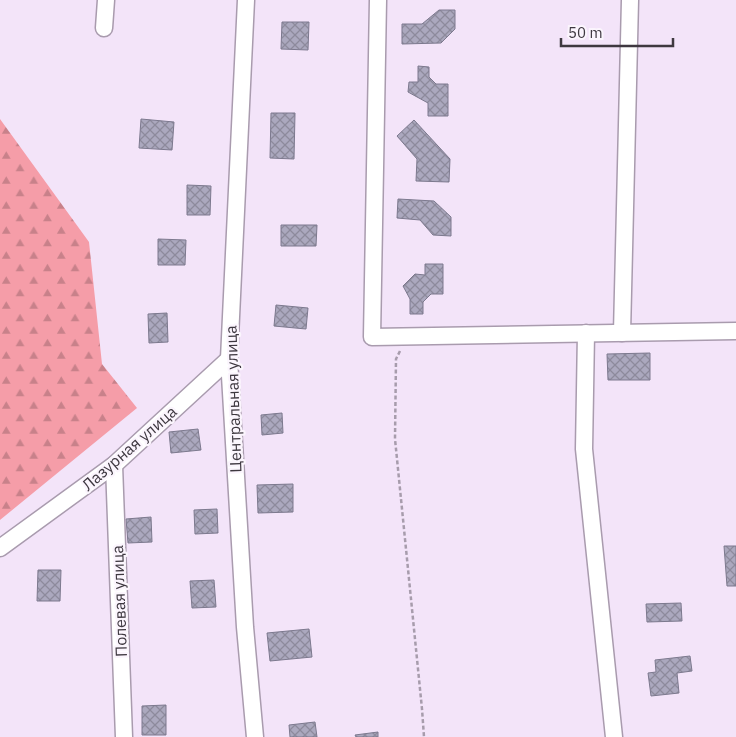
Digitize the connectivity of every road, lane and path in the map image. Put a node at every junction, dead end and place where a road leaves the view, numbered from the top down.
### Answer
1 (106, 0) edge
2 (246, 0) edge
3 (378, 0) edge
4 (630, 0) edge
5 (104, 28) dead end
6 (736, 330) edge
7 (622, 332) junction
8 (586, 333) junction
9 (408, 336) junction
10 (229, 359) junction
11 (114, 465) junction
12 (0, 548) edge
13 (124, 737) edge
14 (256, 737) edge
15 (424, 737) edge
16 (614, 737) edge

1 - 5 street
2 - 10 street, Центральная улица
3 - 9 street
4 - 7 street
6 - 7 street
7 - 8 street
8 - 9 street
8 - 16 street
9 - 15 path
10 - 11 street, Лазурная улица
10 - 14 street, Центральная улица
11 - 12 street, Лазурная улица
11 - 13 street, Полевая улица

